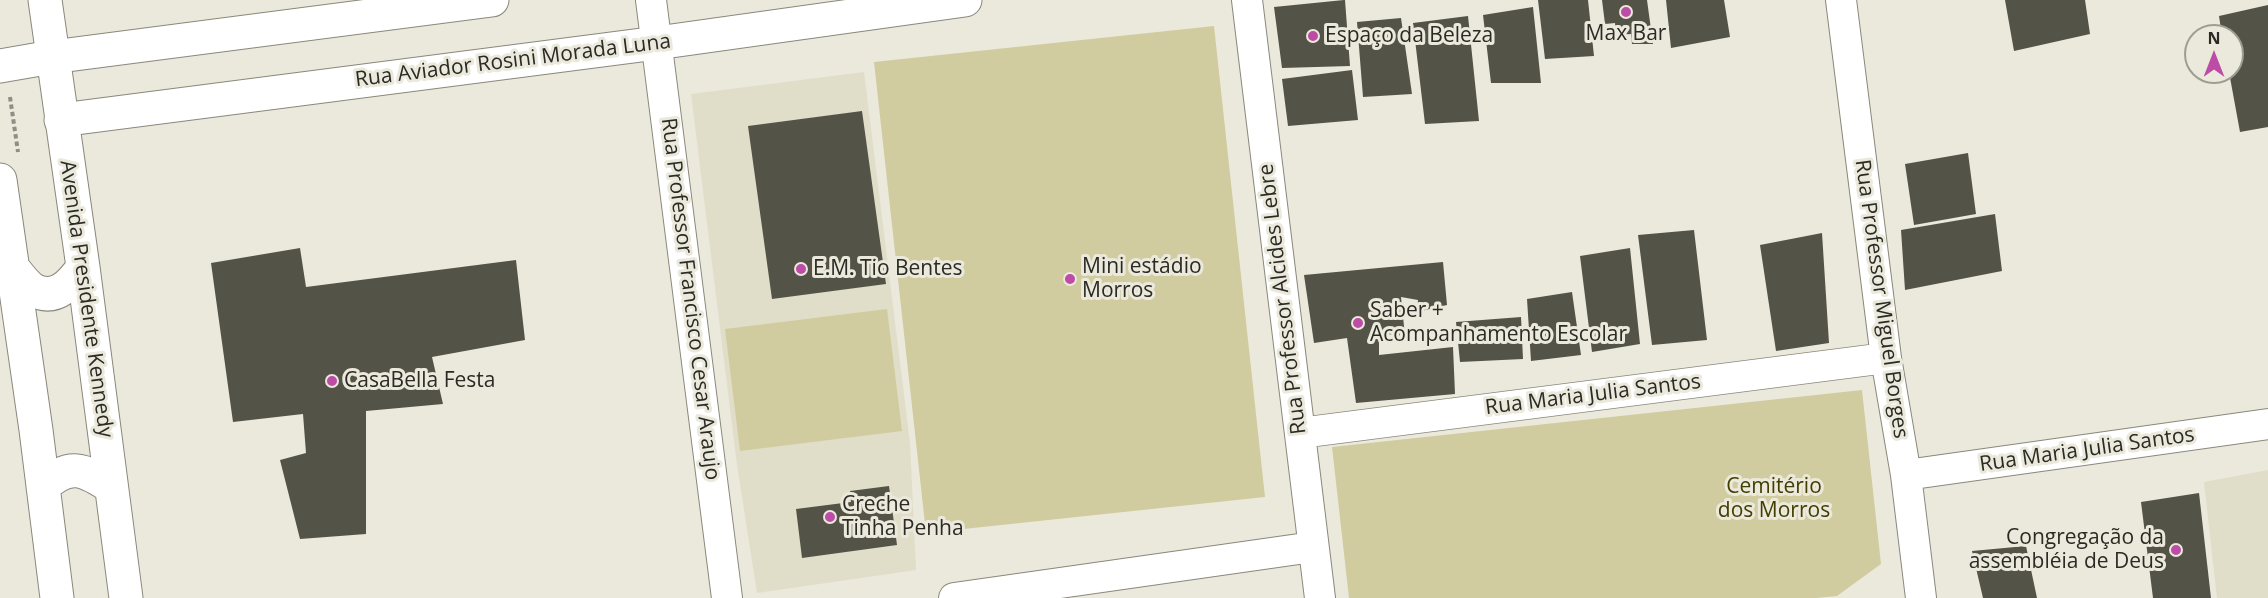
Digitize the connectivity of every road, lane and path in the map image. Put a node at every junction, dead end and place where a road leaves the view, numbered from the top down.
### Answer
1 (45, 0) edge
2 (492, 0) edge
3 (651, 0) edge
4 (965, 0) edge
5 (1246, 0) edge
6 (1841, 0) edge
7 (657, 43) junction
8 (52, 57) junction
9 (0, 66) edge
10 (61, 120) junction
11 (0, 180) edge
12 (12, 267) junction
13 (83, 267) junction
14 (1886, 358) junction
15 (2268, 424) edge
16 (1300, 433) junction
17 (1906, 475) junction
18 (43, 487) junction
19 (111, 487) junction
20 (1313, 547) junction
21 (57, 598) edge
22 (126, 598) edge
23 (727, 598) edge
24 (954, 598) edge
25 (1320, 598) edge
26 (1922, 598) edge

1 - 8 street, Avenida Presidente Kennedy
2 - 8 street
3 - 7 street, Rua Professor Francisco Cesar Araujo
4 - 7 street, Rua Aviador Rosini Morada Luna
5 - 16 street, Rua Professor Alcides Lebre
6 - 14 street, Rua Professor Miguel Borges
7 - 10 street, Rua Aviador Rosini Morada Luna
7 - 23 street, Rua Professor Francisco Cesar Araujo
8 - 9 street
8 - 10 street, Avenida Presidente Kennedy
10 - 13 street, Avenida Presidente Kennedy
11 - 12 street
12 - 13 street
12 - 18 street
13 - 19 street, Avenida Presidente Kennedy
14 - 16 street, Rua Maria Julia Santos
14 - 17 street, Rua Professor Miguel Borges
15 - 17 street, Rua Maria Julia Santos
16 - 20 street, Rua Professor Alcides Lebre
17 - 26 street, Rua Professor Miguel Borges
18 - 19 street
18 - 21 street
19 - 22 street, Avenida Presidente Kennedy
20 - 24 street
20 - 25 street, Rua Professor Alcides Lebre

